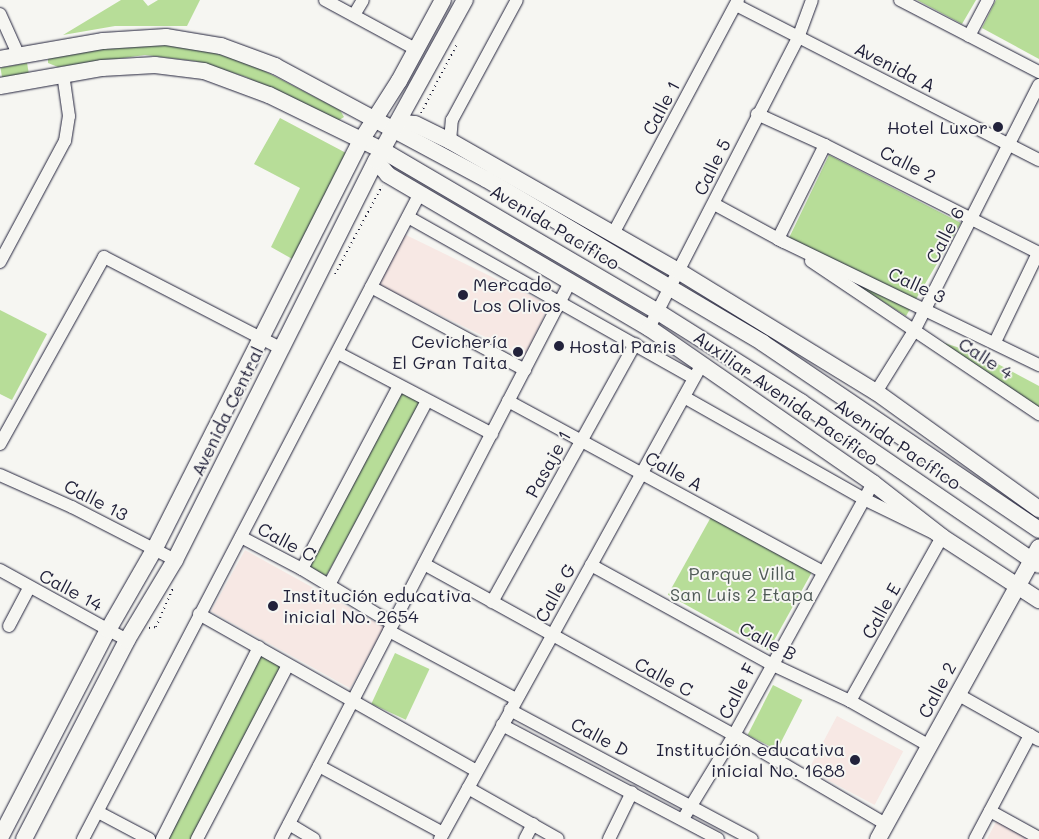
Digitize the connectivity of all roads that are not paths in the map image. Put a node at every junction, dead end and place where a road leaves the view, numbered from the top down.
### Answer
1 (325, 0) edge
2 (363, 0) edge
3 (443, 0) edge
4 (465, 0) edge
5 (517, 0) edge
6 (812, 0) edge
7 (900, 0) edge
8 (988, 0) edge
9 (737, 2) edge
10 (0, 14) edge
11 (354, 15) junction
12 (969, 36) junction
13 (798, 38) junction
14 (417, 50) junction
15 (37, 52) junction
16 (19, 56) junction
17 (0, 59) edge
18 (1039, 72) edge
19 (63, 74) junction
20 (42, 78) junction
21 (1039, 85) edge
22 (0, 86) edge
23 (757, 114) junction
24 (375, 120) junction
25 (396, 126) junction
26 (362, 139) junction
27 (450, 141) junction
28 (825, 145) junction
29 (1011, 146) junction
30 (379, 156) junction
31 (1039, 160) edge
32 (420, 193) junction
33 (714, 204) junction
34 (408, 217) junction
35 (973, 220) junction
36 (614, 232) junction
37 (778, 239) junction
38 (1039, 253) edge
39 (0, 262) edge
40 (680, 272) junction
41 (569, 284) junction
42 (371, 287) junction
43 (670, 289) junction
44 (560, 303) junction
45 (925, 308) junction
46 (658, 312) junction
47 (649, 328) junction
48 (914, 331) junction
49 (261, 338) junction
50 (995, 342) junction
51 (635, 344) junction
52 (280, 348) junction
53 (338, 353) junction
54 (1039, 366) edge
55 (525, 370) junction
56 (698, 371) junction
57 (399, 386) junction
58 (876, 392) junction
59 (684, 397) junction
60 (427, 401) junction
61 (508, 401) junction
62 (1039, 414) edge
63 (492, 434) junction
64 (582, 441) junction
65 (0, 444) edge
66 (641, 473) junction
67 (0, 475) edge
68 (873, 483) junction
69 (864, 499) junction
70 (1039, 509) edge
71 (1039, 530) edge
72 (241, 537) junction
73 (942, 537) junction
74 (154, 550) junction
75 (1036, 557) edge
76 (175, 560) junction
77 (424, 564) junction
78 (591, 564) junction
79 (302, 569) junction
80 (0, 570) edge
81 (823, 572) junction
82 (329, 585) junction
83 (1017, 585) junction
84 (29, 588) junction
85 (1039, 600) edge
86 (492, 602) junction
87 (199, 614) junction
88 (9, 626) dead end
89 (391, 627) junction
90 (108, 630) junction
91 (551, 636) junction
92 (127, 640) junction
93 (258, 647) junction
94 (771, 664) junction
95 (288, 665) junction
96 (956, 694) junction
97 (353, 701) junction
98 (850, 701) junction
99 (513, 704) junction
100 (502, 725) junction
101 (734, 735) junction
102 (1034, 738) edge
103 (930, 746) junction
104 (319, 766) junction
105 (477, 771) junction
106 (468, 788) junction
107 (632, 792) junction
108 (693, 806) junction
109 (990, 811) junction
110 (98, 812) junction
111 (683, 819) junction
112 (289, 824) junction
113 (533, 824) junction
114 (886, 824) junction
115 (442, 836) edge
116 (0, 838) edge
117 (1039, 838) edge
118 (24, 839) edge
119 (83, 839) edge
120 (149, 839) edge
121 (162, 839) edge
122 (197, 839) edge
123 (281, 839) edge
124 (314, 839) edge
125 (525, 839) edge
126 (558, 839) edge
127 (609, 839) edge
128 (718, 839) edge
129 (752, 839) edge
130 (878, 839) edge
131 (975, 839) edge

1 - 11 street
2 - 11 street
3 - 14 main road
4 - 25 main road, Avenida Central
5 - 27 street
6 - 13 street
7 - 12 street
8 - 12 street
9 - 13 street, Avenida A
9 - 36 street, Calle 1
10 - 16 street
11 - 14 street
12 - 18 street
13 - 23 street, Calle 5
13 - 29 street, Avenida A
14 - 24 main road, Avenida Central
15 - 16 main road, Avenida Pacífico
15 - 20 main road
15 - 24 main road, Avenida Pacífico
16 - 17 main road, Avenida Pacífico
19 - 20 main road, Avenida Pacífico
19 - 26 main road, Avenida Pacífico
19 - 39 street
20 - 22 main road, Avenida Pacífico
21 - 29 street
23 - 28 street, Calle 2
23 - 33 street, Calle 5
24 - 25 main road, Avenida Pacífico
24 - 26 main road, Avenida Central
25 - 27 main road
25 - 30 main road, Avenida Central
25 - 43 main road, Avenida Pacífico
26 - 30 main road, Avenida Pacífico
26 - 49 main road, Avenida Central
27 - 36 main road
28 - 35 street, Calle 2
28 - 37 street
29 - 31 street, Avenida A
29 - 35 street, Calle 6
30 - 32 main road, Auxiliar Avenida Pacífico
30 - 46 main road, Avenida Pacífico
30 - 52 main road, Avenida Central
32 - 34 street
32 - 41 main road, Auxiliar Avenida Pacífico
33 - 37 street, Calle 3
33 - 40 street, Calle 5
34 - 42 street
34 - 44 street
35 - 38 street, Calle 2
35 - 45 street, Calle 6
36 - 40 main road
37 - 45 street, Calle 3
37 - 48 street, Calle 3
38 - 50 street
40 - 43 street, Calle 5
40 - 58 main road
41 - 44 street
41 - 47 main road, Auxiliar Avenida Pacífico
42 - 53 street
42 - 55 street
43 - 46 street, Calle 5
43 - 71 main road, Avenida Pacífico
44 - 51 street
44 - 55 street
45 - 48 street, Calle 6
45 - 50 street, Calle 3
46 - 47 street
46 - 75 main road, Avenida Pacífico
47 - 56 main road, Auxiliar Avenida Pacífico
48 - 58 street, Calle 6
48 - 62 street, Calle 4
49 - 52 street
49 - 65 street
49 - 74 main road, Avenida Central
50 - 54 street, Calle 3
51 - 56 street
51 - 64 street, Pasaje 1
52 - 76 main road, Avenida Central
53 - 57 street
53 - 72 street
55 - 61 street
56 - 59 street, Calle G
56 - 68 main road, Auxiliar Avenida Pacífico
57 - 60 street
57 - 79 street
58 - 70 main road
59 - 66 street, Calle G
59 - 69 street
60 - 63 street
60 - 82 street
61 - 63 street
61 - 64 street, Calle A
63 - 77 street
64 - 66 street, Calle A
64 - 86 street, Pasaje 1
66 - 78 street, Calle G
66 - 81 street, Calle A
67 - 74 street, Calle 13
68 - 69 street, Calle F
68 - 73 main road, Auxiliar Avenida Pacífico
69 - 73 street
69 - 81 street, Calle F
72 - 79 street, Calle C
72 - 87 street
73 - 83 main road, Auxiliar Avenida Pacífico
73 - 98 street, Calle E
74 - 76 street, Calle 13
74 - 90 main road, Avenida Central
75 - 83 main road, Calle 2
76 - 92 main road, Avenida Central
77 - 86 street, Calle C
77 - 89 street
78 - 91 street, Calle G
78 - 94 street, Calle B
79 - 82 street, Calle C
80 - 84 street, Calle 14
81 - 94 street, Calle F
82 - 89 street, Calle C
83 - 85 main road, Auxiliar Avenida Pacífico
83 - 96 main road, Calle 2
84 - 88 street
84 - 90 street, Calle 14
86 - 91 street, Calle C
87 - 93 street
87 - 110 street
89 - 97 street
89 - 99 street, Calle D
90 - 92 street, Calle 14
90 - 116 main road, Avenida Central
91 - 99 street, Calle G
91 - 101 street, Calle C
92 - 118 main road, Avenida Central
93 - 95 street
93 - 121 street
94 - 98 street, Calle B
94 - 101 street, Calle F
95 - 97 street
95 - 122 street
96 - 102 street
96 - 103 main road, Calle 2
97 - 104 street
97 - 105 street
98 - 103 street, Calle B
99 - 100 street, Calle G
99 - 108 street, Calle D
100 - 105 street, Calle G
100 - 107 street, Calle D
101 - 108 street, Calle F
101 - 114 street, Calle C
102 - 109 street
103 - 114 main road, Calle 2
104 - 112 street
104 - 115 street
105 - 106 street, Calle G
106 - 113 street
106 - 115 street, Calle G
107 - 111 street, Calle D
107 - 127 street
108 - 111 street, Calle F
108 - 129 street, Calle D
109 - 117 street
109 - 131 street
110 - 119 street
110 - 120 street
111 - 128 street, Calle D
112 - 123 street
112 - 124 street
113 - 125 street
113 - 126 street
114 - 130 main road, Calle 2

